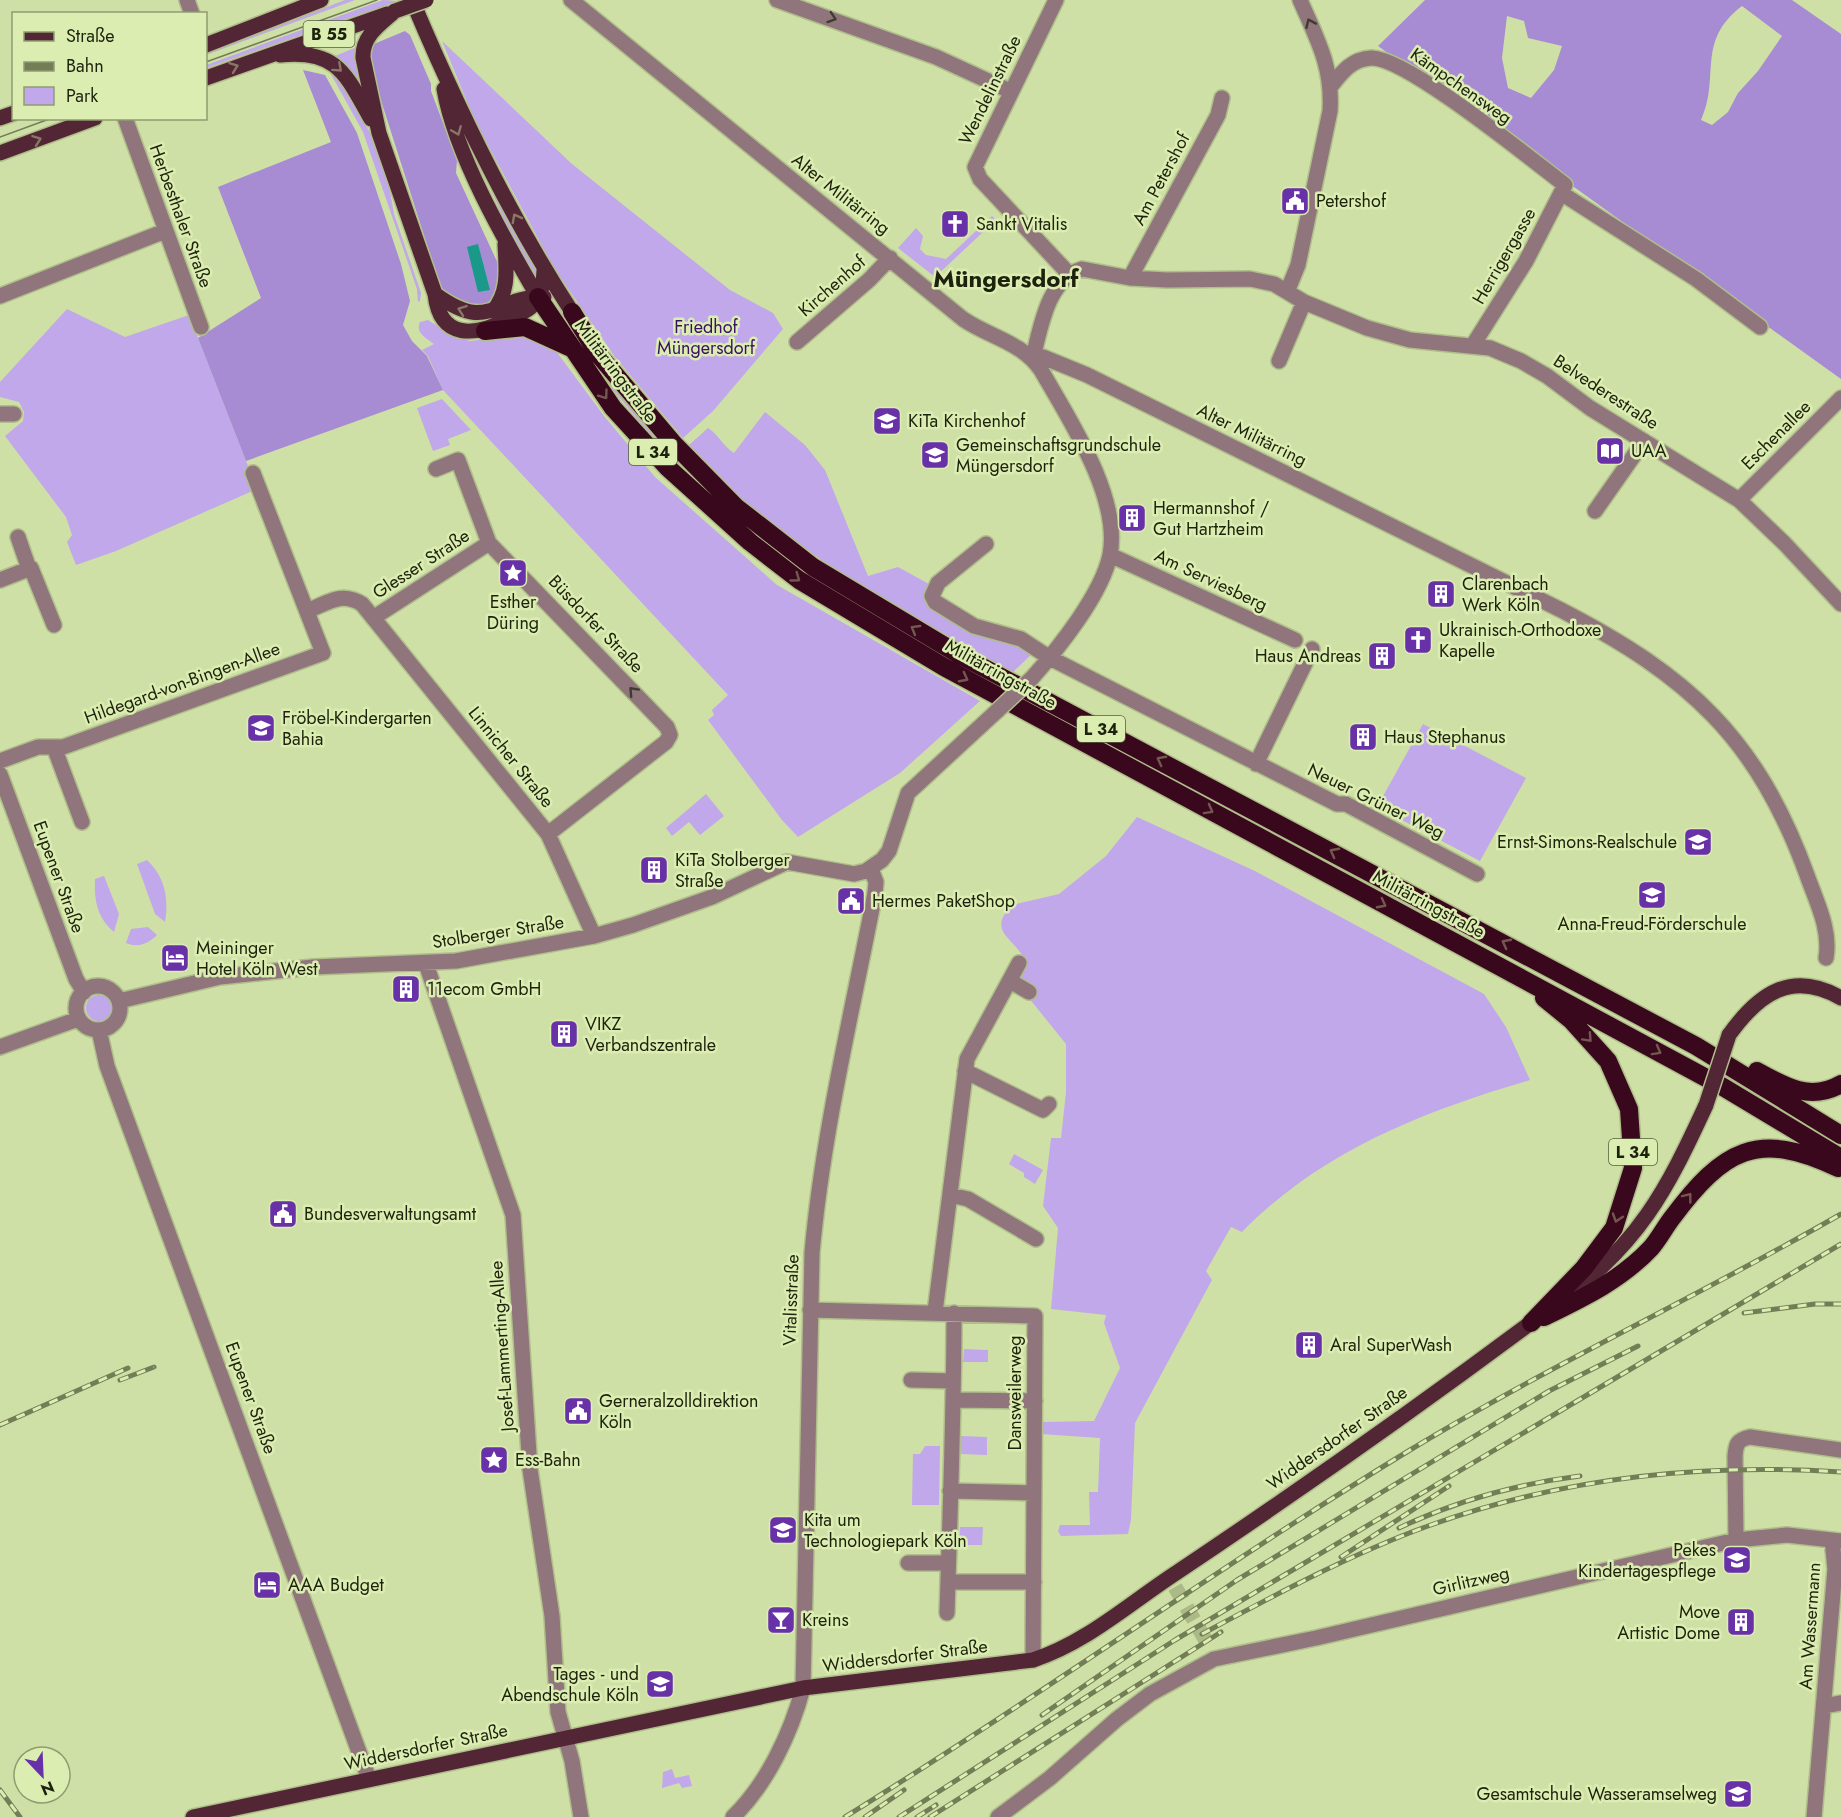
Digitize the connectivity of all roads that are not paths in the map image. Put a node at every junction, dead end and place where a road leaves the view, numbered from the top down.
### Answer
1 (321, 0) edge
2 (412, 0) edge
3 (426, 0) edge
4 (777, 0) edge
5 (1056, 0) edge
6 (1300, 0) edge
7 (573, 1) edge
8 (395, 11) junction
9 (207, 45) edge
10 (1323, 52) junction
11 (262, 57) junction
12 (1354, 63) junction
13 (440, 68) junction
14 (207, 78) edge
15 (1331, 86) junction
16 (1010, 91) junction
17 (1222, 98) dead end
18 (90, 120) edge
19 (126, 120) edge
20 (379, 133) junction
21 (0, 153) edge
22 (1563, 189) junction
23 (165, 231) junction
24 (505, 241) junction
25 (890, 258) junction
26 (544, 270) junction
27 (1070, 275) junction
28 (1130, 278) junction
29 (1287, 292) junction
30 (435, 294) junction
31 (0, 296) edge
32 (538, 297) junction
33 (1304, 302) junction
34 (493, 311) junction
35 (572, 312) junction
36 (201, 327) dead end
37 (1760, 327) dead end
38 (485, 331) junction
39 (797, 342) dead end
40 (1473, 345) junction
41 (570, 348) junction
42 (1033, 357) junction
43 (1279, 361) dead end
44 (1841, 398) edge
45 (1644, 441) junction
46 (436, 469) dead end
47 (254, 472) dead end
48 (1738, 500) junction
49 (1595, 511) dead end
50 (18, 537) dead end
51 (489, 543) junction
52 (986, 544) dead end
53 (1110, 555) junction
54 (29, 569) junction
55 (0, 580) edge
56 (1841, 604) edge
57 (307, 611) junction
58 (374, 618) junction
59 (54, 625) dead end
60 (1295, 640) dead end
61 (1312, 649) dead end
62 (1050, 658) junction
63 (54, 747) junction
64 (0, 761) edge
65 (1256, 764) junction
66 (0, 774) edge
67 (82, 822) dead end
68 (548, 834) junction
69 (871, 869) junction
70 (1478, 874) dead end
71 (594, 936) junction
72 (1826, 958) dead end
73 (1019, 963) dead end
74 (426, 964) junction
75 (1010, 981) junction
76 (1532, 983) junction
77 (84, 992) junction
78 (1029, 992) dead end
79 (1841, 998) edge
80 (119, 1001) junction
81 (78, 1019) junction
82 (99, 1030) junction
83 (1696, 1046) junction
84 (0, 1047) edge
85 (965, 1071) junction
86 (1841, 1084) edge
87 (1049, 1104) dead end
88 (1841, 1135) edge
89 (1841, 1158) edge
90 (1841, 1170) edge
91 (950, 1195) junction
92 (1036, 1239) dead end
93 (810, 1310) junction
94 (935, 1312) junction
95 (954, 1313) junction
96 (1531, 1323) junction
97 (912, 1380) dead end
98 (953, 1381) junction
99 (954, 1400) junction
100 (1035, 1401) junction
101 (1841, 1450) edge
102 (950, 1491) junction
103 (1034, 1493) junction
104 (1736, 1540) junction
105 (1837, 1541) edge
106 (908, 1563) dead end
107 (948, 1563) junction
108 (948, 1582) junction
109 (1034, 1582) junction
110 (947, 1613) dead end
111 (1033, 1660) junction
112 (803, 1688) junction
113 (1841, 1703) edge
114 (1824, 1706) junction
115 (566, 1739) junction
116 (369, 1779) junction
117 (193, 1817) edge
118 (581, 1817) edge
119 (733, 1817) edge
120 (998, 1817) edge
121 (1814, 1817) edge

1 - 9 main road, B 55
2 - 13 main road, Militärringstraße / L 34
3 - 8 main road, B 55, bridge
4 -> 16 street
5 - 16 street, Wendelinstraße
10 -> 6 street
7 - 25 street, Alter Militärring
8 - 11 main road, B 55
8 - 20 main road
10 - 12 street
10 - 15 street
14 -> 11 main road, B 55
11 -> 20 main road
12 - 15 street
12 - 22 street, Kämpchensweg
13 -> 24 main road, Militärringstraße / L 34
26 -> 13 main road, Militärringstraße / L 34
15 - 29 street
16 - 27 street, Wendelinstraße
17 - 28 street, Am Petershof
21 -> 18 main road
19 - 23 street, Herbesthaler Straße
20 - 30 main road
22 - 37 street, Kämpchensweg
22 - 40 street, Herrigergasse
23 - 31 street
23 - 36 street, Herbesthaler Straße
24 - 32 main road, Militärringstraße / L 34
24 - 34 main road
25 - 39 street, Kirchenhof
25 - 42 street, Alter Militärring
26 - 32 main road
26 - 35 main road, Militärringstraße / L 34
27 - 28 street, Belvederestraße
27 - 42 street
28 - 29 street, Belvederestraße
29 - 33 street, Belvederestraße
34 -> 30 main road
30 - 38 main road
32 - 34 main road
32 - 35 main road
32 - 38 main road
32 - 41 highway, Militärringstraße / L 34
33 - 40 street, Belvederestraße
33 - 43 street
83 -> 35 highway, Militärringstraße / L 34
38 - 41 highway
40 - 45 street, Belvederestraße
41 -> 76 highway, Militärringstraße / L 34
42 - 53 street
42 - 72 street, Alter Militärring
44 - 48 street, Eschenallee
45 - 48 street, Belvederestraße
45 - 49 street
46 - 51 street
47 - 57 street
48 - 56 street, Belvederestraße
50 - 54 street
51 - 58 street, Glesser Straße
68 -> 51 street, Büsdorfer Straße
52 - 62 street
53 - 60 street, Am Serviesberg
53 - 62 street
54 - 55 street
54 - 59 street
57 - 58 street, Linnicher Straße
57 - 63 street, Hildegard-von-Bingen-Allee
58 - 68 street, Linnicher Straße
61 - 65 street
62 - 65 street, Neuer Grüner Weg
62 - 69 street, bridge
63 - 64 street, Hildegard-von-Bingen-Allee
63 - 67 street
65 - 70 street, Neuer Grüner Weg
66 - 77 street, Eupener Straße
68 - 71 street, Linnicher Straße
69 - 71 street, Stolberger Straße
69 - 93 street, Vitalisstraße
71 - 74 street, Stolberger Straße
73 - 75 street
74 - 80 street, Stolberger Straße
74 - 115 street, Josef-Lammerting-Allee
75 - 78 street
75 - 85 street
76 -> 89 highway, Militärringstraße / L 34
76 -> 96 highway, L 34
77 - 80 street
77 - 81 street
79 - 96 main road, L 34, bridge
80 - 82 street
81 - 82 street
81 - 84 street
82 - 116 street, Eupener Straße
83 - 86 highway, L 34
83 - 88 highway, Militärringstraße / L 34
85 - 87 street
85 - 91 street
96 -> 90 highway, L 34
91 - 92 street
91 - 94 street
93 - 94 street, Dansweilerweg
93 - 112 street, Vitalisstraße
94 - 95 street, Dansweilerweg
95 - 98 street
95 - 100 street, Dansweilerweg
96 - 111 main road, Widdersdorfer Straße / L 34
97 - 98 street
98 - 99 street
99 - 100 street
99 - 102 street
100 - 103 street, Dansweilerweg
101 - 104 street
102 - 103 street
102 - 107 street
103 - 109 street, Dansweilerweg
104 - 105 street, Girlitzweg
104 - 120 street, Girlitzweg
105 - 114 street, Am Wassermann
106 - 107 street
107 - 108 street
108 - 109 street
108 - 110 street
109 - 111 street, Dansweilerweg
111 - 112 main road, Widdersdorfer Straße / L 34
112 - 115 main road, Widdersdorfer Straße / L 34
112 - 119 street, Vitalisstraße
113 - 114 street, Am Wassermann
114 - 121 street
115 - 116 main road, Widdersdorfer Straße
115 - 118 street
116 - 117 main road, Widdersdorfer Straße

